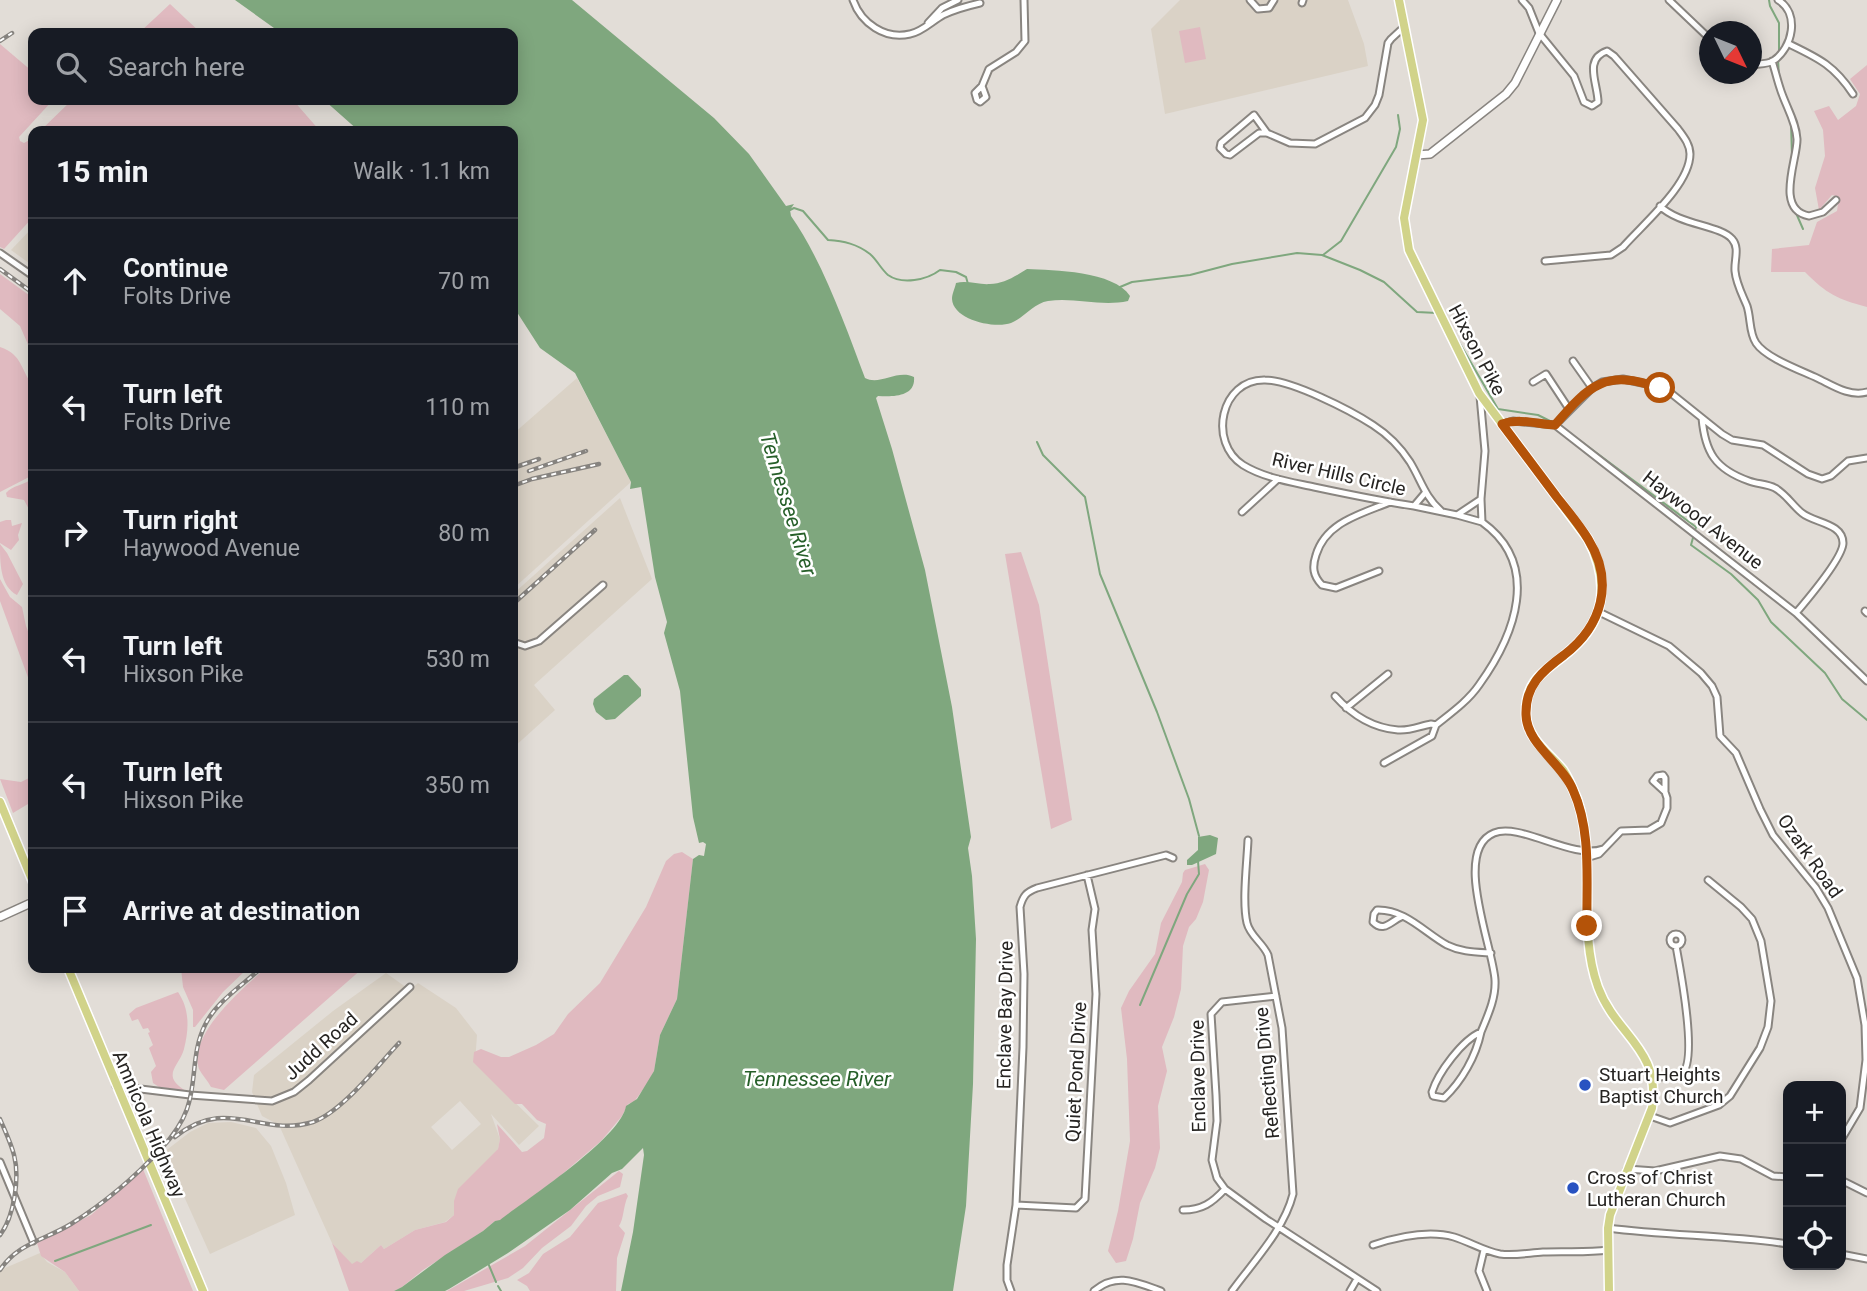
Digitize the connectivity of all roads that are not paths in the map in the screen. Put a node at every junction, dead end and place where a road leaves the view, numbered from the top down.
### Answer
1 (853, 0) edge
2 (958, 0) edge
3 (1024, 0) edge
4 (1250, 0) edge
5 (1275, 0) edge
6 (1399, 0) edge
7 (1522, 0) edge
8 (1557, 0) edge
9 (1669, 0) edge
10 (1778, 0) edge
11 (980, 3) dead end
12 (925, 27) junction
13 (1404, 27) junction
14 (1699, 29) edge
15 (1539, 33) junction
16 (1789, 44) junction
17 (1772, 61) junction
18 (1762, 63) edge
19 (982, 86) dead end
20 (1853, 94) dead end
21 (1267, 133) junction
22 (1417, 155) junction
23 (1836, 200) dead end
24 (1660, 206) junction
25 (0, 253) edge
26 (1545, 261) dead end
27 (28, 273) edge
28 (1573, 361) dead end
29 (1533, 382) dead end
30 (1592, 388) junction
31 (1479, 393) junction
32 (1867, 393) edge
33 (1569, 409) junction
34 (1702, 418) junction
35 (1502, 424) junction
36 (1555, 425) junction
37 (1867, 458) edge
38 (1278, 479) junction
39 (1424, 493) junction
40 (1481, 499) junction
41 (1390, 502) junction
42 (1414, 506) junction
43 (1441, 511) junction
44 (1242, 512) dead end
45 (1457, 514) junction
46 (1482, 522) junction
47 (1378, 571) dead end
48 (603, 585) dead end
49 (1599, 612) junction
50 (1796, 614) junction
51 (518, 644) edge
52 (1388, 674) dead end
53 (1867, 681) edge
54 (1335, 696) dead end
55 (1346, 708) junction
56 (1436, 725) junction
57 (1384, 763) dead end
58 (1665, 792) dead end
59 (0, 802) edge
60 (2, 814) edge
61 (1248, 840) dead end
62 (1586, 854) junction
63 (1173, 858) dead end
64 (28, 871) edge
65 (1087, 875) junction
66 (1708, 880) dead end
67 (28, 904) edge
68 (0, 917) edge
69 (1401, 917) junction
70 (1676, 946) dead end
71 (1491, 953) junction
72 (70, 973) edge
73 (1867, 975) edge
74 (1857, 978) junction
75 (410, 987) dead end
76 (1276, 996) junction
77 (1481, 1032) junction
78 (1867, 1060) edge
79 (1653, 1078) junction
80 (116, 1086) junction
81 (1860, 1108) junction
82 (1867, 1112) edge
83 (1650, 1116) junction
84 (1846, 1132) edge
85 (0, 1162) edge
86 (1627, 1169) junction
87 (1783, 1177) edge
88 (1846, 1182) edge
89 (1225, 1189) junction
90 (1867, 1193) edge
91 (1016, 1205) junction
92 (1183, 1210) dead end
93 (1278, 1227) junction
94 (1608, 1228) junction
95 (33, 1241) dead end
96 (1783, 1243) edge
97 (1374, 1245) dead end
98 (1485, 1250) junction
99 (1608, 1250) junction
100 (1846, 1255) edge
101 (1867, 1259) edge
102 (1357, 1279) junction
103 (203, 1291) edge
104 (1011, 1291) edge
105 (1094, 1291) edge
106 (1161, 1291) edge
107 (1232, 1291) edge
108 (1350, 1291) edge
109 (1377, 1291) edge
110 (1487, 1291) edge
111 (1609, 1291) edge

1 - 12 street
2 - 12 street
3 - 19 street
4 - 5 street
6 - 13 main road, Hixson Pike
7 - 15 street
8 - 15 street
9 - 14 street
10 - 16 street
11 - 12 street
13 - 21 street
13 - 22 main road, Hixson Pike
15 - 22 street
15 - 24 street
16 - 17 street
16 - 20 street
17 - 18 street
17 - 23 street
21 - 21 street
22 - 31 main road, Hixson Pike
24 - 26 street
24 - 32 street
25 - 27 street
28 - 30 street
29 - 33 street
30 - 33 street
30 - 34 street
31 - 35 main road, Hixson Pike
31 - 40 street
33 - 36 street
34 - 37 street
34 - 50 street
35 - 36 street
35 - 49 main road, Hixson Pike
36 - 50 street, Haywood Avenue
38 - 39 street, River Hills Circle
38 - 41 street, River Hills Circle
38 - 44 street
39 - 42 street, River Hills Circle
39 - 43 street, River Hills Circle
40 - 45 street
40 - 46 street
41 - 42 street, River Hills Circle
41 - 47 street
42 - 43 street, River Hills Circle
43 - 45 street, River Hills Circle
45 - 46 street, River Hills Circle
46 - 56 street
48 - 51 street
49 - 62 main road
49 - 74 street, Ozark Road
50 - 53 street, Haywood Avenue
52 - 55 street
54 - 55 street
55 - 56 street
56 - 57 street
58 - 62 street
59 - 60 main road
60 - 64 main road
61 - 76 street, Reflecting Drive
62 - 71 street
62 - 79 main road
63 - 65 street, Enclave Bay Drive
65 - 91 street, Enclave Bay Drive
65 - 91 street, Quiet Pond Drive
66 - 83 street
67 - 68 street
69 - 69 street
69 - 71 street
70 - 79 street
71 - 77 street
72 - 80 main road, Amnicola Highway
73 - 74 street
74 - 78 street, Ozark Road
75 - 80 street, Judd Road
76 - 89 street, Enclave Drive
76 - 93 street, Reflecting Drive
77 - 77 street
78 - 81 street, Ozark Road
79 - 83 main road
80 - 103 main road, Amnicola Highway
81 - 82 street
81 - 84 street, Ozark Road
83 - 86 main road
85 - 95 street
86 - 87 street
86 - 94 main road
88 - 90 street
89 - 92 street
89 - 93 street
91 - 104 street, Enclave Bay Drive
93 - 102 street
93 - 107 street, Reflecting Drive
94 - 96 street
94 - 99 main road
97 - 98 street
98 - 99 street
98 - 110 street
99 - 111 main road
100 - 101 street
102 - 108 street
102 - 109 street
105 - 106 street

